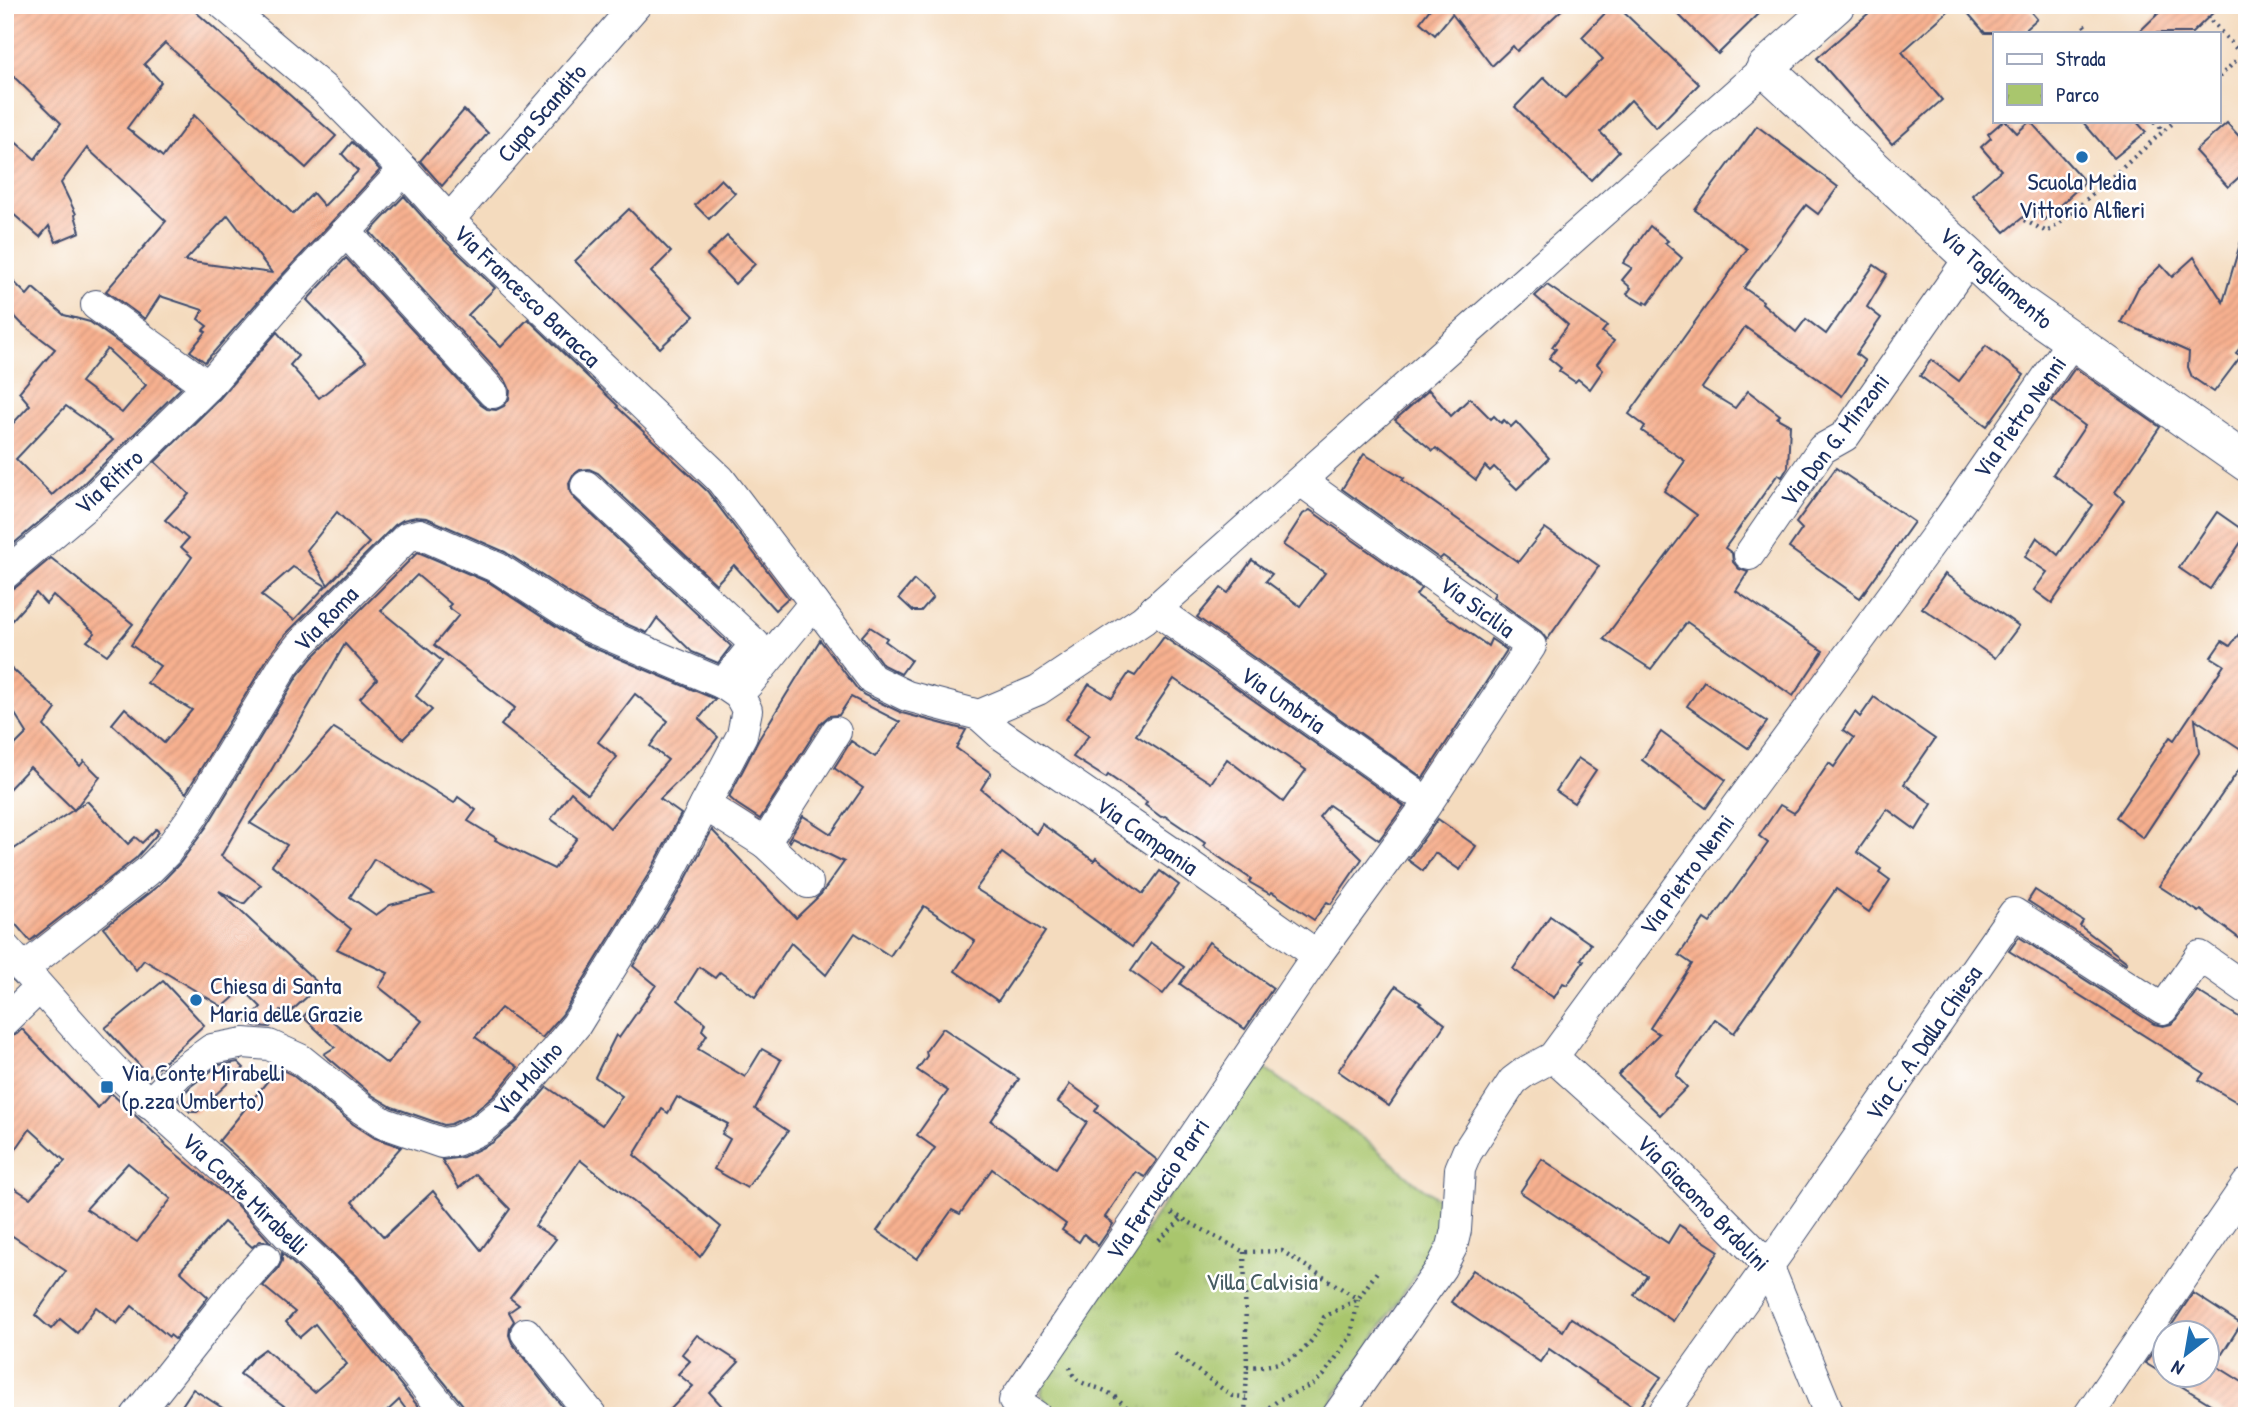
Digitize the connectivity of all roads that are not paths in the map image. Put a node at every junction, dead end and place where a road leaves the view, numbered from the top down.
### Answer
1 (224, 5) edge
2 (636, 5) edge
3 (1836, 5) edge
4 (1765, 68) junction
5 (404, 170) junction
6 (449, 220) junction
7 (346, 232) junction
8 (1970, 257) junction
9 (96, 305) dead end
10 (2072, 341) junction
11 (208, 386) junction
12 (493, 393) dead end
13 (2247, 463) edge
14 (1301, 481) junction
15 (586, 486) dead end
16 (1749, 555) dead end
17 (5, 574) edge
18 (814, 603) junction
19 (1155, 609) junction
20 (731, 690) junction
21 (979, 715) junction
22 (836, 732) dead end
23 (1418, 798) junction
24 (705, 805) junction
25 (765, 843) junction
26 (808, 883) dead end
27 (1317, 955) junction
28 (23, 968) edge
29 (2247, 989) edge
30 (5, 1021) edge
31 (1553, 1057) junction
32 (149, 1104) junction
33 (2247, 1184) edge
34 (277, 1245) junction
35 (1768, 1265) junction
36 (526, 1333) dead end
37 (136, 1416) edge
38 (449, 1416) edge
39 (592, 1416) edge
40 (1036, 1416) edge
41 (1337, 1416) edge
42 (1661, 1416) edge
43 (1830, 1416) edge
44 (2088, 1416) edge

1 - 5 street, Via Francesco Baracca
2 - 6 street, Cupa Scandito
3 - 4 main road
4 - 8 main road, Via Tagliamento
4 - 14 street
5 - 6 street, Via Francesco Baracca
5 - 7 street, Via Ritiro
6 - 18 street, Via Francesco Baracca
7 - 11 street, Via Ritiro
7 - 12 street
8 - 10 main road, Via Tagliamento
8 - 16 street, Via Don G. Minzoni
9 - 11 street
10 - 13 main road, Via Tagliamento
10 - 31 street, Via Pietro Nenni
11 - 17 street, Via Ritiro
14 - 19 street
14 - 23 street, Via Sicilia
15 - 20 street
18 - 20 street
18 - 21 street, Via Francesco Baracca
19 - 21 street
19 - 23 street, Via Umbria
20 - 24 street, Via Molino
20 - 28 street, Via Roma
21 - 27 street, Via Campania
22 - 25 street
23 - 27 street, Via Ferruccio Parri
24 - 25 street
24 - 32 street, Via Molino
25 - 26 street
27 - 40 street, Via Ferruccio Parri
28 - 30 street, Via Roma
28 - 32 street, Via Conte Mirabelli
29 - 35 street, Via C. A. Dalla Chiesa
31 - 35 street, Via Giacomo Brdolini
31 - 41 street, Via Pietro Nenni
32 - 34 street, Via Conte Mirabelli
33 - 44 street
34 - 37 street
34 - 38 street, Via Conte Mirabelli
35 - 42 street, Via C. A. Dalla Chiesa
35 - 43 street, Via Giacomo Brdolini
36 - 39 street

